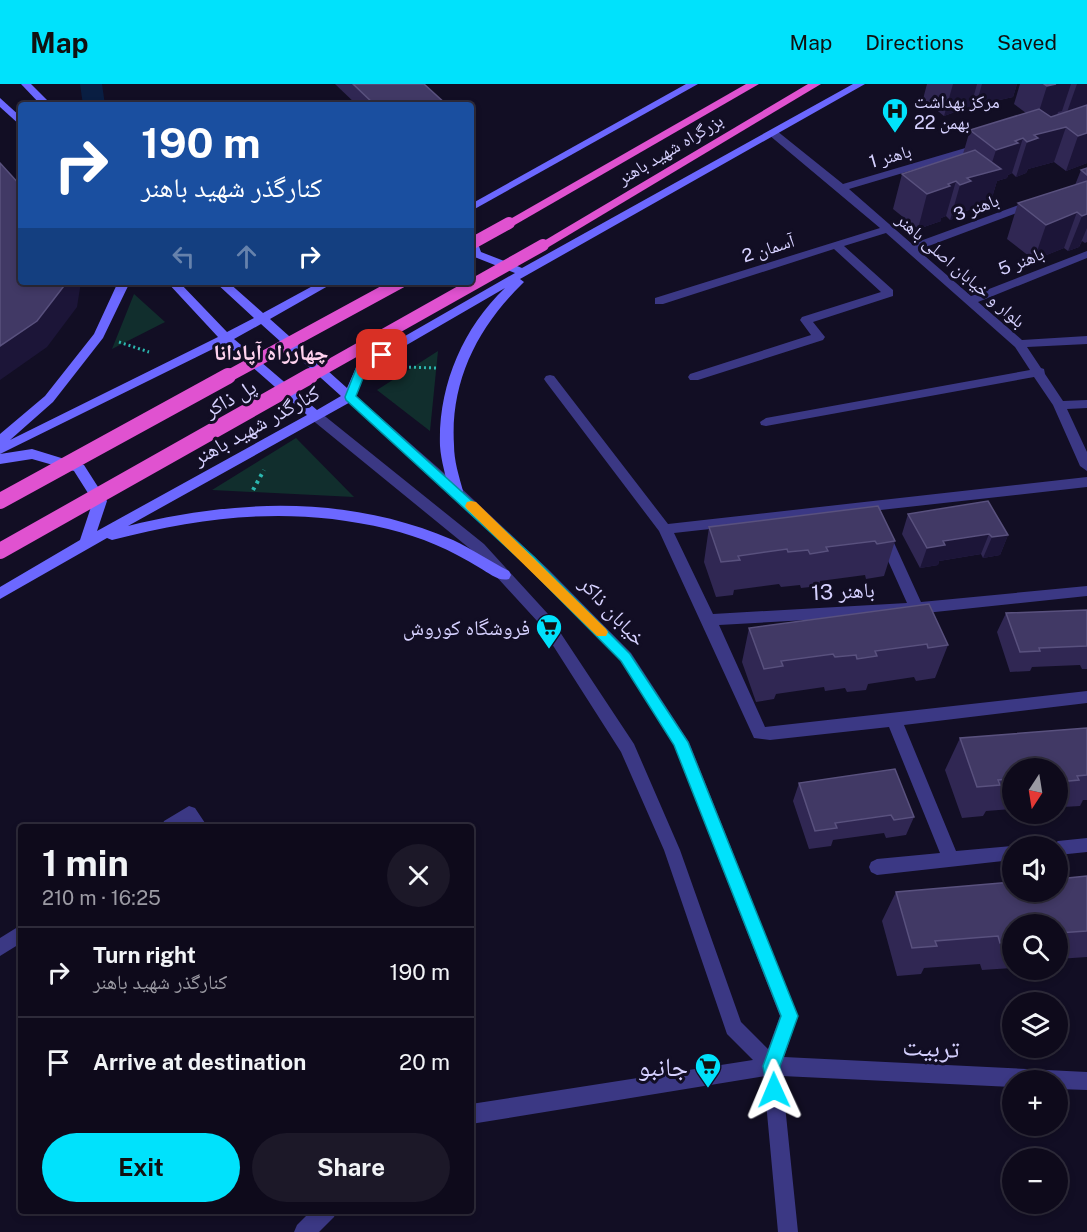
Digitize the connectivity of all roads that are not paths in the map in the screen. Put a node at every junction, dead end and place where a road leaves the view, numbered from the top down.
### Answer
1 (26, 84) edge
2 (693, 84) edge
3 (754, 84) edge
4 (816, 84) edge
5 (860, 84) edge
6 (0, 101) edge
7 (44, 102) edge
8 (18, 120) edge
9 (773, 133) junction
10 (998, 142) edge
11 (841, 188) junction
12 (491, 197) junction
13 (1043, 200) edge
14 (474, 205) edge
15 (474, 214) edge
16 (886, 229) junction
17 (474, 240) edge
18 (543, 245) joint
19 (836, 245) junction
20 (474, 249) edge
21 (910, 249) junction
22 (1087, 255) edge
23 (546, 260) junction
24 (474, 284) edge
25 (123, 285) edge
26 (176, 285) edge
27 (224, 285) edge
28 (323, 285) edge
29 (396, 285) edge
30 (472, 285) edge
31 (659, 301) dead end
32 (969, 301) junction
33 (262, 318) junction
34 (226, 338) junction
35 (1087, 340) edge
36 (1019, 344) junction
37 (1040, 372) junction
38 (694, 377) dead end
39 (550, 379) dead end
40 (350, 397) junction
41 (1087, 404) edge
42 (1059, 405) junction
43 (316, 416) junction
44 (766, 422) dead end
45 (0, 441) edge
46 (0, 450) edge
47 (0, 459) edge
48 (1087, 466) edge
49 (1087, 482) edge
50 (456, 491) junction
51 (0, 501) edge
52 (871, 507) junction
53 (665, 529) junction
54 (86, 543) junction
55 (0, 551) edge
56 (504, 575) junction
57 (1087, 591) edge
58 (0, 594) edge
59 (916, 608) junction
60 (709, 620) junction
61 (1087, 697) edge
62 (893, 718) junction
63 (173, 824) edge
64 (198, 824) edge
65 (1087, 845) edge
66 (1068, 847) edge
67 (1002, 854) edge
68 (951, 859) junction
69 (877, 867) dead end
70 (18, 935) edge
71 (0, 948) edge
72 (772, 1066) junction
73 (1087, 1081) edge
74 (474, 1114) edge
75 (323, 1214) edge
76 (304, 1232) edge
77 (788, 1232) edge

1 - 7 main road
2 - 12 main road
3 - 17 highway, بزرگراه شهید باهنر, bridge
4 - 18 highway, بزرگراه شهید باهنر
5 - 9 main road
6 - 8 main road
9 - 11 street, بلوار و خیابان اصلی باهنر
9 - 23 main road
10 - 11 street, باهنر 1
11 - 16 street, بلوار و خیابان اصلی باهنر
12 - 14 main road
12 - 15 main road
13 - 21 street, باهنر 3
16 - 19 street, آسمان 2
16 - 21 street, بلوار و خیابان اصلی باهنر
18 - 24 highway, پل ذاکر, bridge
19 - 31 street, آسمان 2
19 - 38 street
20 - 23 main road
21 - 32 street, بلوار و خیابان اصلی باهنر
22 - 32 street, باهنر 5
23 - 40 main road, کنارگذر شهید باهنر
23 - 50 main road
25 - 45 main road
26 - 34 main road
27 - 33 main road, خیابان ذاکر
28 - 33 main road
29 - 51 highway, پل ذاکر, bridge
30 - 55 highway, پل ذاکر, bridge
32 - 36 street, بلوار و خیابان اصلی باهنر
33 - 34 main road
33 - 40 main road, خیابان ذاکر
34 - 43 main road
34 - 46 main road
35 - 36 street
36 - 37 street, بلوار و خیابان اصلی باهنر
37 - 42 street, بلوار و خیابان اصلی باهنر
37 - 44 street
39 - 53 street
40 - 43 main road, کنارگذر شهید باهنر
40 - 50 street, خیابان ذاکر
41 - 42 street
42 - 48 street, بلوار و خیابان اصلی باهنر
43 - 54 main road, کنارگذر شهید باهنر
43 - 56 street
47 - 54 main road
49 - 52 street
50 - 72 street, خیابان ذاکر
52 - 53 street
52 - 59 street
53 - 60 street
54 - 56 main road
54 - 58 main road, کنارگذر شهید باهنر
56 - 72 street
57 - 59 street, باهنر 13
59 - 60 street, باهنر 13
60 - 62 street
61 - 62 street
62 - 68 street
63 - 64 street
65 - 66 street
67 - 68 street
68 - 69 street
70 - 71 street
72 - 73 street, تربیت
72 - 74 street, تربیت
72 - 77 street, خیابان ذاکر
75 - 76 street

